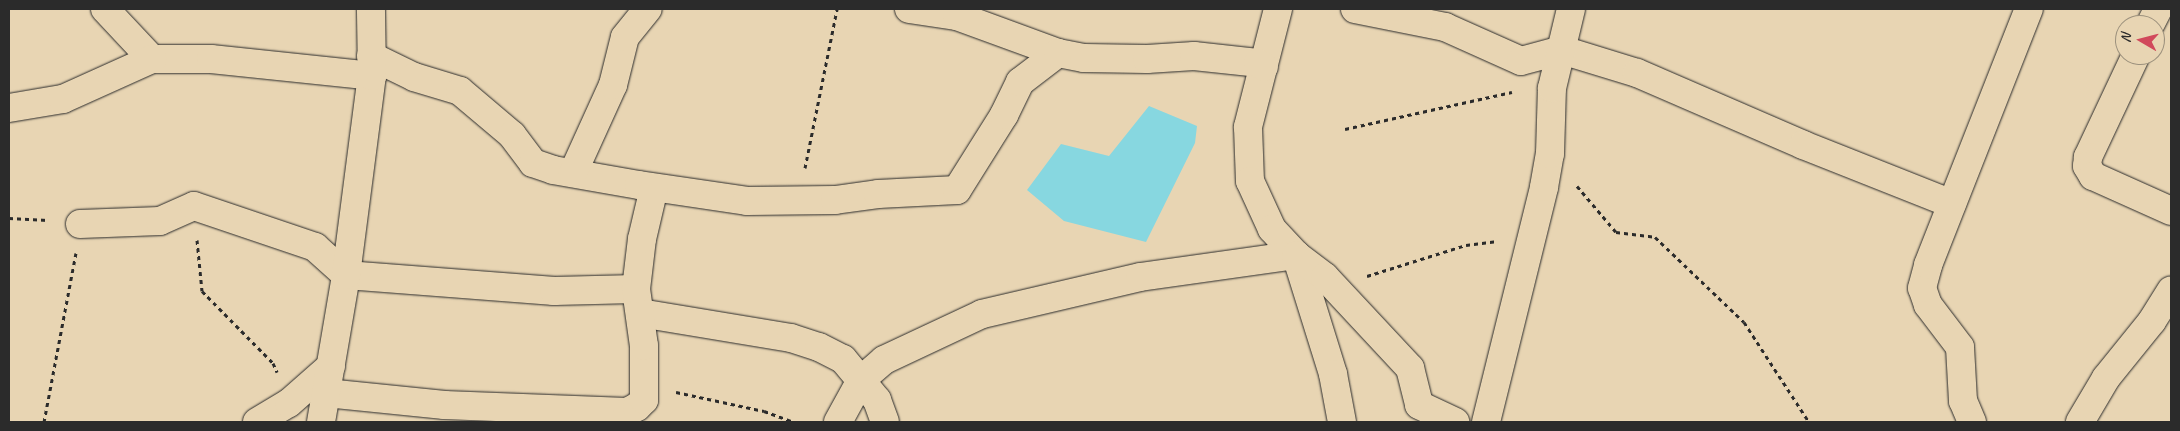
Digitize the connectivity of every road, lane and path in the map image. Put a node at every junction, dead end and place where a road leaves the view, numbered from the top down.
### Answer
1 (105, 9) edge
2 (371, 9) edge
3 (648, 9) edge
4 (837, 9) edge
5 (909, 9) edge
6 (1278, 9) edge
7 (1355, 9) edge
8 (1571, 9) edge
9 (2028, 9) edge
10 (957, 12) edge
11 (1562, 50) junction
12 (1058, 53) junction
13 (152, 59) junction
14 (2131, 65) edge
15 (372, 66) junction
16 (1264, 67) junction
17 (1552, 88) junction
18 (9, 108) edge
19 (1345, 129) dead end
20 (1550, 154) junction
21 (573, 173) junction
22 (654, 188) junction
23 (797, 200) junction
24 (1952, 204) junction
25 (194, 206) junction
26 (2171, 211) edge
27 (9, 218) edge
28 (80, 224) junction
29 (1532, 236) junction
30 (1296, 255) junction
31 (346, 275) junction
32 (1325, 277) junction
33 (2171, 290) edge
34 (638, 301) junction
35 (331, 366) junction
36 (860, 380) junction
37 (644, 385) junction
38 (326, 393) junction
39 (289, 403) junction
40 (44, 422) edge
41 (257, 422) edge
42 (321, 422) edge
43 (795, 422) edge
44 (838, 422) edge
45 (885, 422) edge
46 (1342, 422) edge
47 (1455, 422) edge
48 (1486, 422) edge
49 (1809, 422) edge
50 (1972, 422) edge
51 (2080, 422) edge

1 - 13 street
2 - 15 street
3 - 21 street
4 - 23 path
5 - 10 street
6 - 16 street
7 - 11 street
8 - 11 street
9 - 24 street
10 - 12 street
11 - 17 street
11 - 24 street
12 - 16 street
12 - 23 street
13 - 15 street
13 - 18 street
14 - 26 street
15 - 21 street
15 - 31 street
16 - 30 street
17 - 19 path
17 - 20 street
20 - 29 street
20 - 49 path
21 - 22 street
22 - 23 street
22 - 34 street
24 - 50 street
25 - 28 street
25 - 31 street
25 - 39 path
27 - 28 path
28 - 40 path
29 - 32 path
29 - 48 street
30 - 32 street
30 - 36 street
30 - 46 street
31 - 34 street
31 - 35 street
32 - 47 street
33 - 51 street
34 - 36 street
34 - 37 street
35 - 38 street
35 - 39 street
36 - 44 street
36 - 45 street
37 - 38 street
37 - 43 path
38 - 42 street
39 - 41 street

